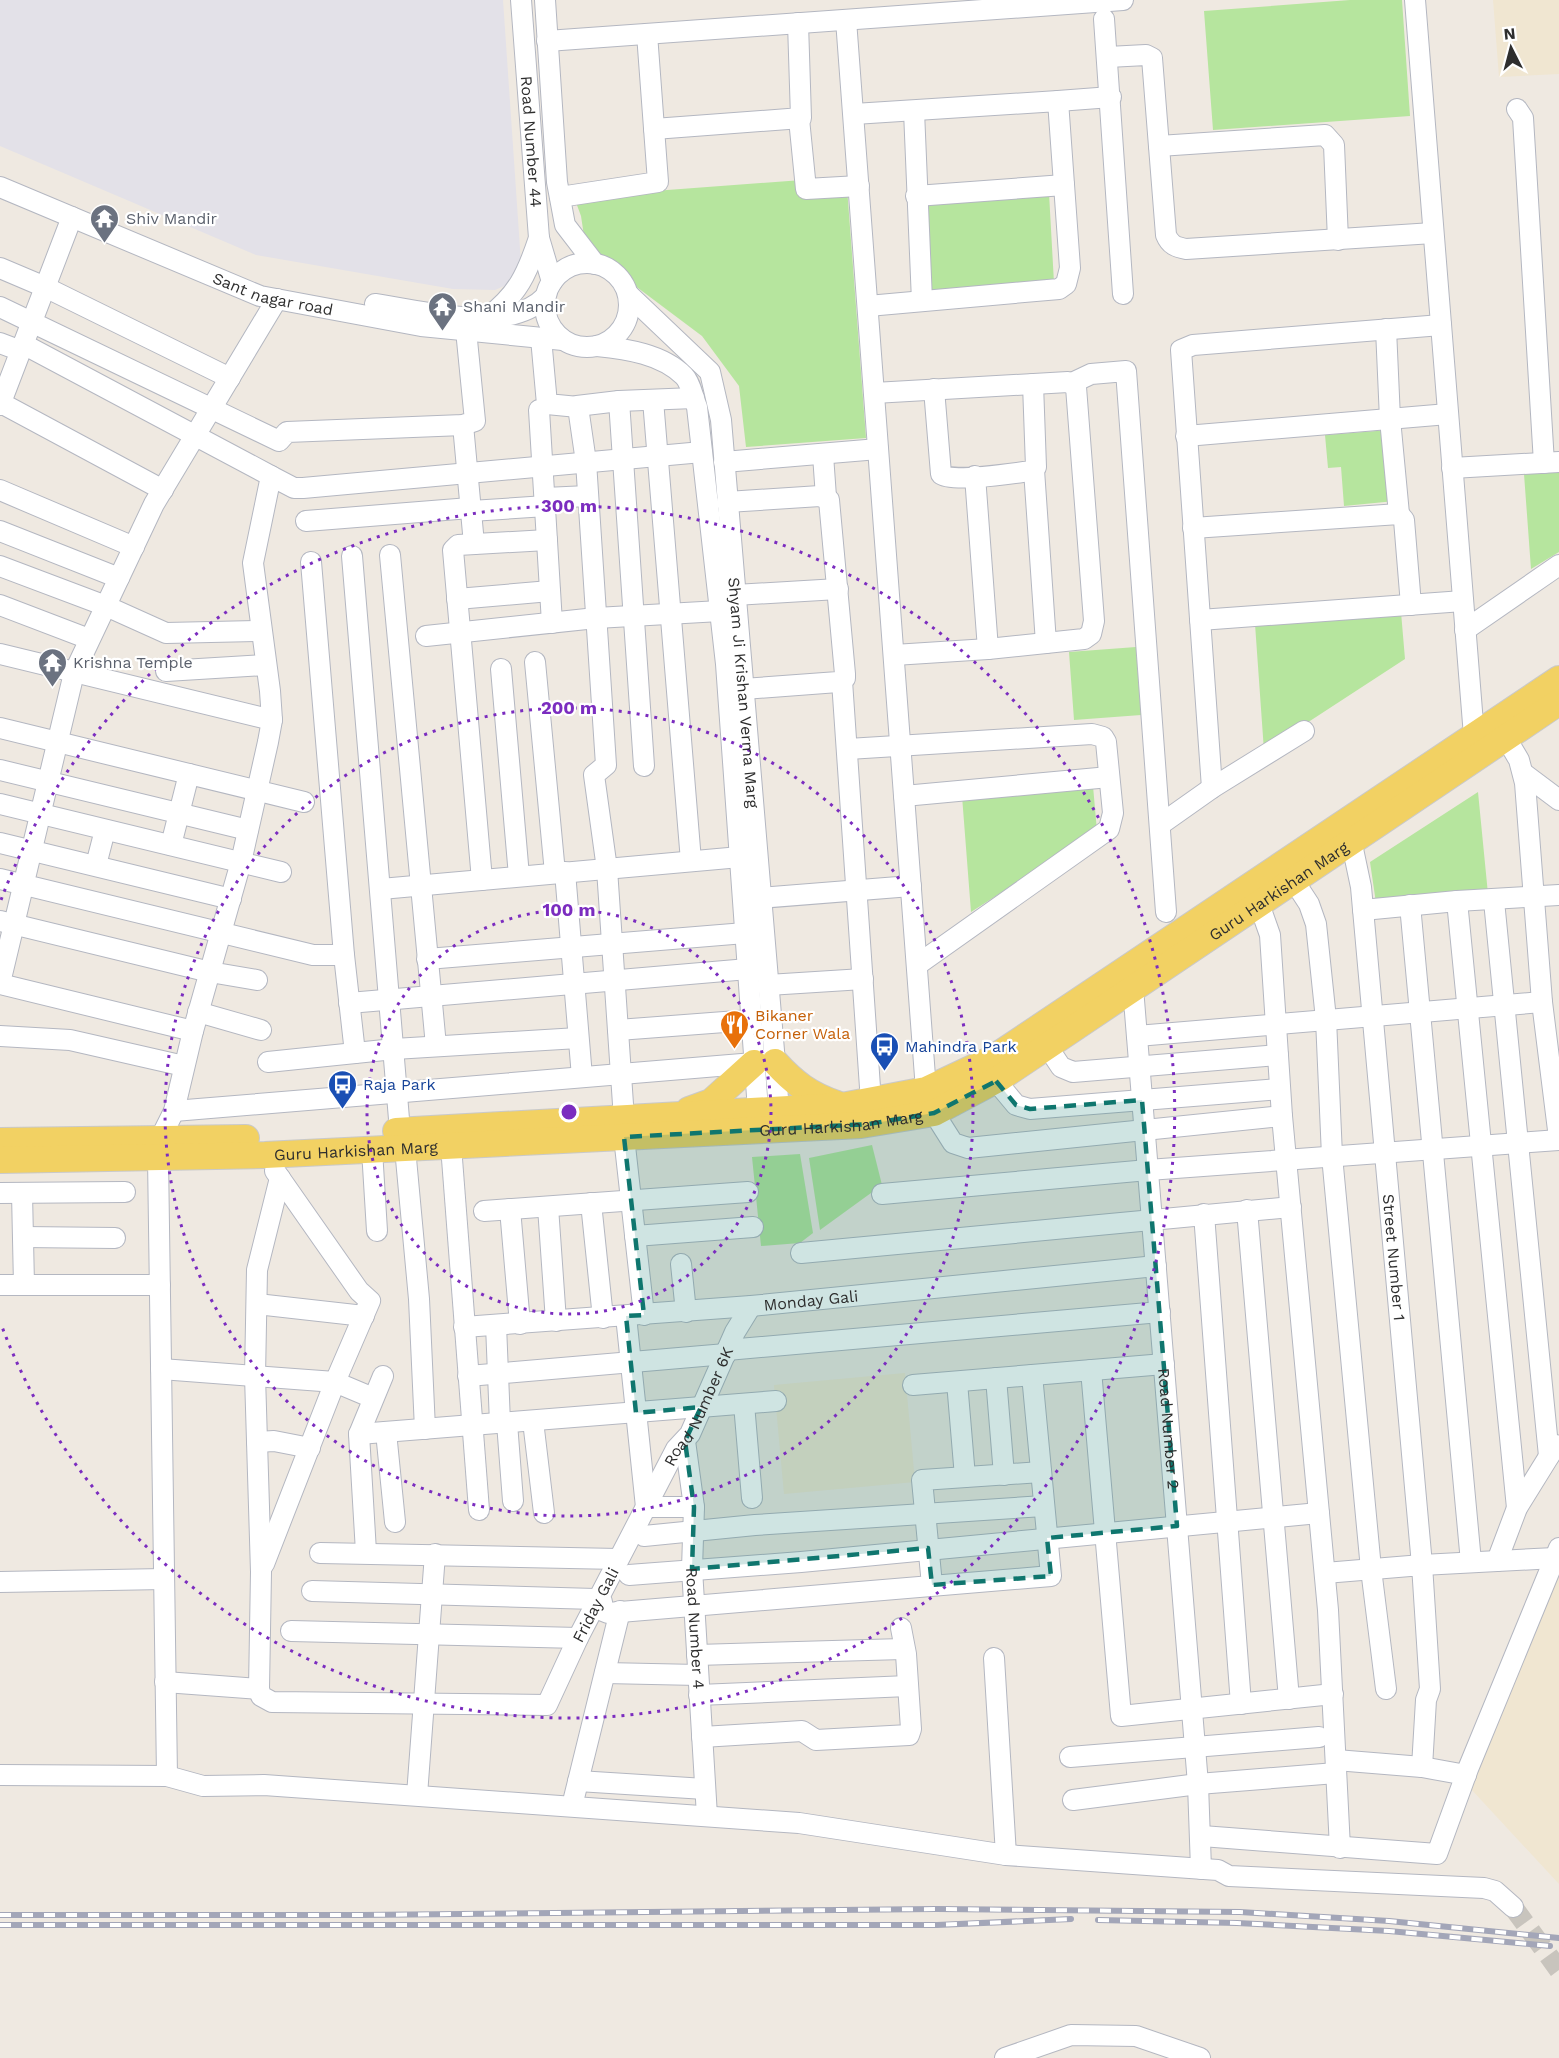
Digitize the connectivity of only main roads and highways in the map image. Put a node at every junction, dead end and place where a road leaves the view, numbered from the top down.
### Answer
1 (1559, 679) edge
2 (1559, 702) edge
3 (1350, 831) junction
4 (930, 1102) junction
5 (843, 1106) junction
6 (675, 1116) junction
7 (769, 1120) junction
8 (624, 1128) junction
9 (403, 1140) junction
10 (0, 1141) edge
11 (156, 1149) junction
12 (0, 1160) edge

1 - 3 main road, Guru Harkishan Marg
2 - 3 main road, Guru Harkishan Marg
3 - 4 main road, Guru Harkishan Marg
3 - 4 main road, Guru Harkishan Marg
4 - 5 main road, Guru Harkishan Marg
4 - 7 main road, Guru Harkishan Marg
5 - 6 main road
5 - 7 main road, Guru Harkishan Marg
6 - 7 main road, Guru Harkishan Marg
6 - 8 main road, Guru Harkishan Marg
7 - 8 main road, Guru Harkishan Marg
8 - 9 main road, Guru Harkishan Marg
8 - 9 main road, Guru Harkishan Marg
9 - 11 main road, Guru Harkishan Marg
9 - 11 main road, Guru Harkishan Marg
10 - 11 main road, Guru Harkishan Marg
11 - 12 main road, Guru Harkishan Marg

